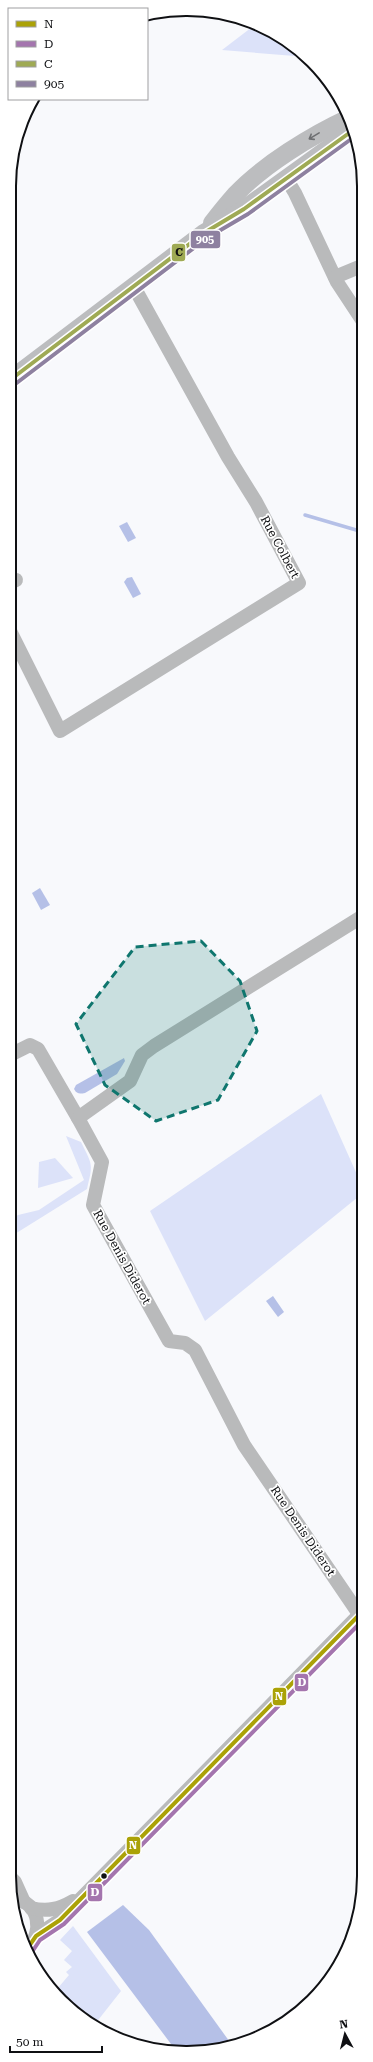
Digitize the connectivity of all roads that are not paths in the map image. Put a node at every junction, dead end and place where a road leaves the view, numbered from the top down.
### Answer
1 (344, 120) edge
2 (348, 134) edge
3 (286, 178) junction
4 (204, 233) junction
5 (357, 268) edge
6 (335, 277) junction
7 (134, 287) junction
8 (357, 312) edge
9 (16, 376) edge
10 (16, 643) edge
11 (357, 920) edge
12 (16, 1052) edge
13 (78, 1118) junction
14 (357, 1607) edge
15 (357, 1617) edge
16 (16, 1885) edge
17 (84, 1895) junction
18 (23, 1903) edge
19 (36, 1936) junction
20 (30, 1943) edge

1 -> 4 main road
2 - 3 main road
3 - 4 main road
3 - 6 street
4 - 7 main road
5 - 6 street
6 - 8 street
7 - 9 main road
7 - 10 street, Rue Colbert
11 - 13 street
12 - 13 street
13 - 14 street, Rue Denis Diderot
15 - 17 street
16 - 18 street
17 - 18 street
17 - 19 street
18 - 19 street
19 - 20 street

